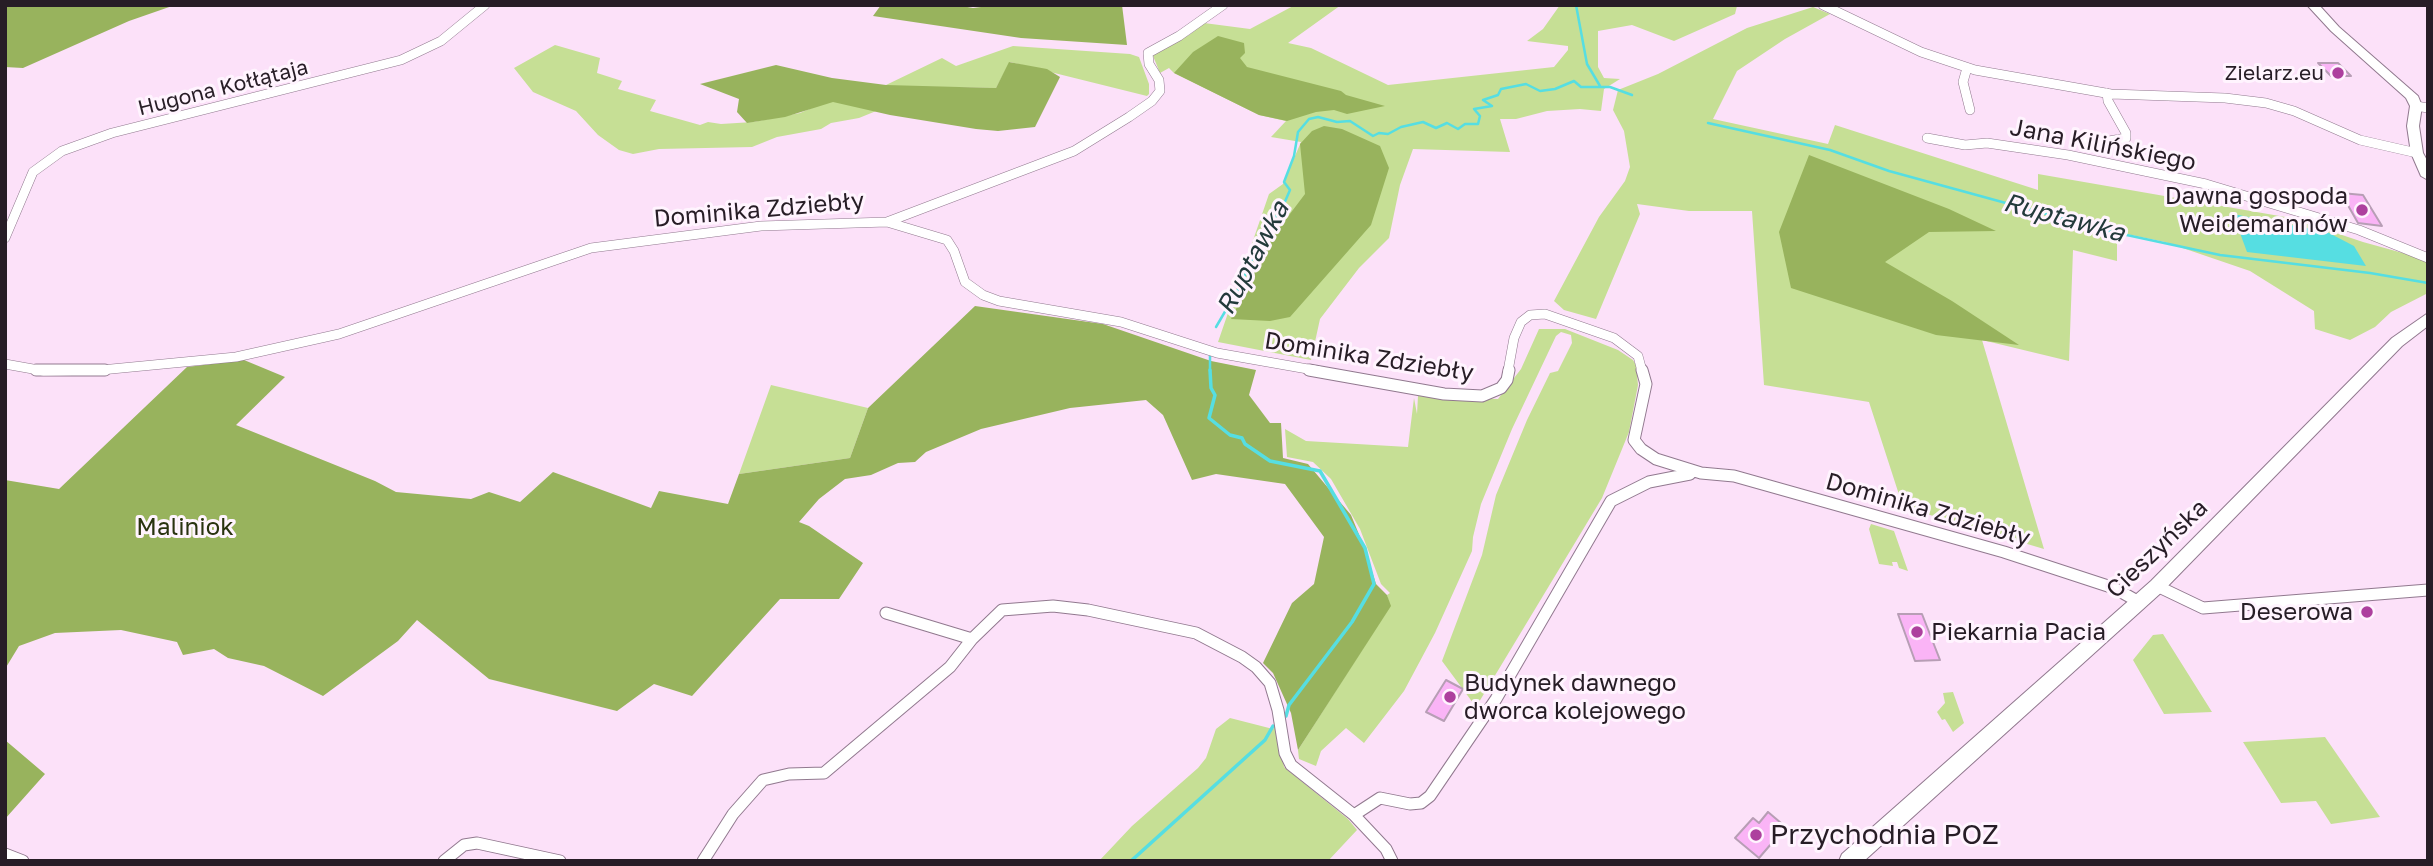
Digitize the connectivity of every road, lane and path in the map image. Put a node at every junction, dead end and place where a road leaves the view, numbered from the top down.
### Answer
1 (485, 5) edge
2 (1223, 5) edge
3 (1823, 5) edge
4 (2313, 5) edge
5 (1967, 68) junction
6 (2107, 93) junction
7 (2422, 107) edge
8 (1970, 110) dead end
9 (1927, 138) dead end
10 (2081, 139) dead end
11 (2417, 153) junction
12 (2428, 176) edge
13 (887, 222) junction
14 (5, 238) edge
15 (2428, 258) edge
16 (2428, 318) edge
17 (5, 364) edge
18 (1701, 473) junction
19 (2157, 586) junction
20 (2428, 590) edge
21 (2139, 602) junction
22 (886, 613) dead end
23 (972, 639) junction
24 (1354, 815) junction
25 (5, 854) edge
26 (23, 861) edge
27 (444, 861) edge
28 (560, 861) edge
29 (703, 861) edge
30 (1392, 861) edge
31 (1849, 861) edge

1 - 14 street, Hugona Kołłątaja
2 - 13 street
3 - 5 street
4 - 7 main road
5 - 6 street
5 - 8 street
6 - 10 street
6 - 11 street
7 - 11 main road
9 - 15 street, Jana Kilińskiego
11 - 12 main road
13 - 17 street, Dominika Zdziebły
13 - 18 street, Dominika Zdziebły
16 - 19 main road, Cieszyńska
18 - 21 street, Dominika Zdziebły
18 - 24 street, Dominika Zdziebły
19 - 20 street
19 - 21 main road, Cieszyńska
21 - 31 main road, Cieszyńska
22 - 23 street
23 - 24 street
23 - 29 street
24 - 30 street
25 - 26 street
27 - 28 street

